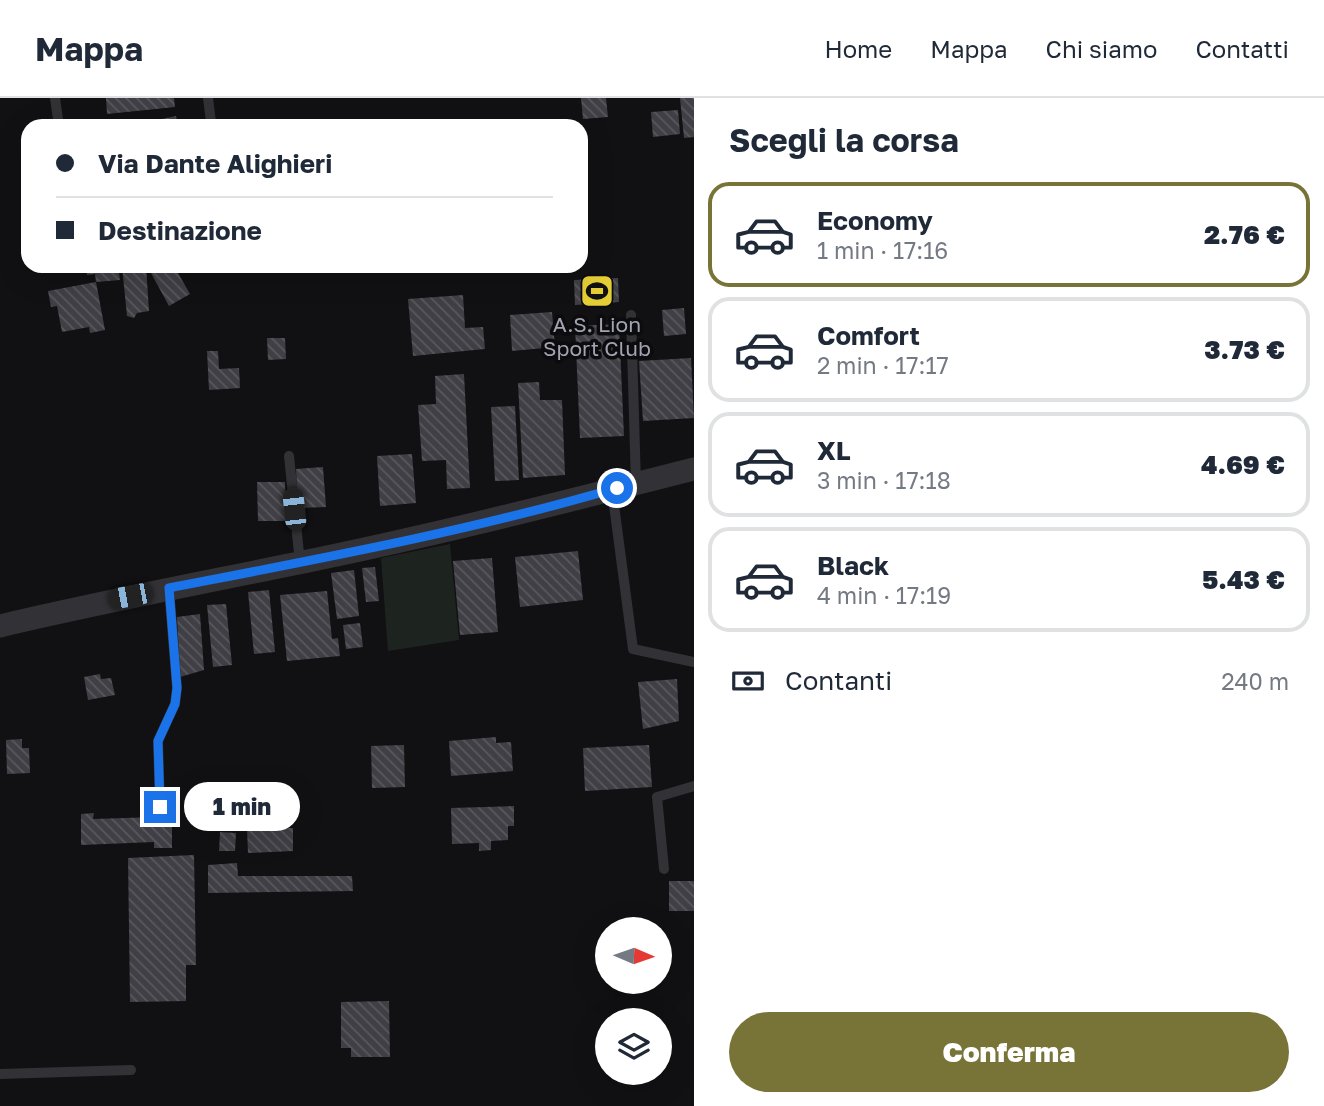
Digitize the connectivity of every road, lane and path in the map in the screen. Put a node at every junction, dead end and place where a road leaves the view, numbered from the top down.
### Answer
1 (55, 98) edge
2 (208, 98) edge
3 (58, 119) edge
4 (211, 119) edge
5 (631, 315) dead end
6 (289, 456) dead end
7 (694, 469) edge
8 (636, 484) junction
9 (612, 490) junction
10 (300, 563) junction
11 (169, 588) junction
12 (0, 626) edge
13 (694, 662) edge
14 (694, 786) edge
15 (160, 807) dead end
16 (664, 869) dead end
17 (131, 1070) dead end
18 (0, 1074) edge

1 - 3 lane
2 - 4 lane
5 - 8 lane
6 - 10 lane
7 - 8 street
8 - 9 street
9 - 10 street
9 - 13 lane
10 - 11 street
11 - 12 street
11 - 15 lane
14 - 16 lane
17 - 18 lane

